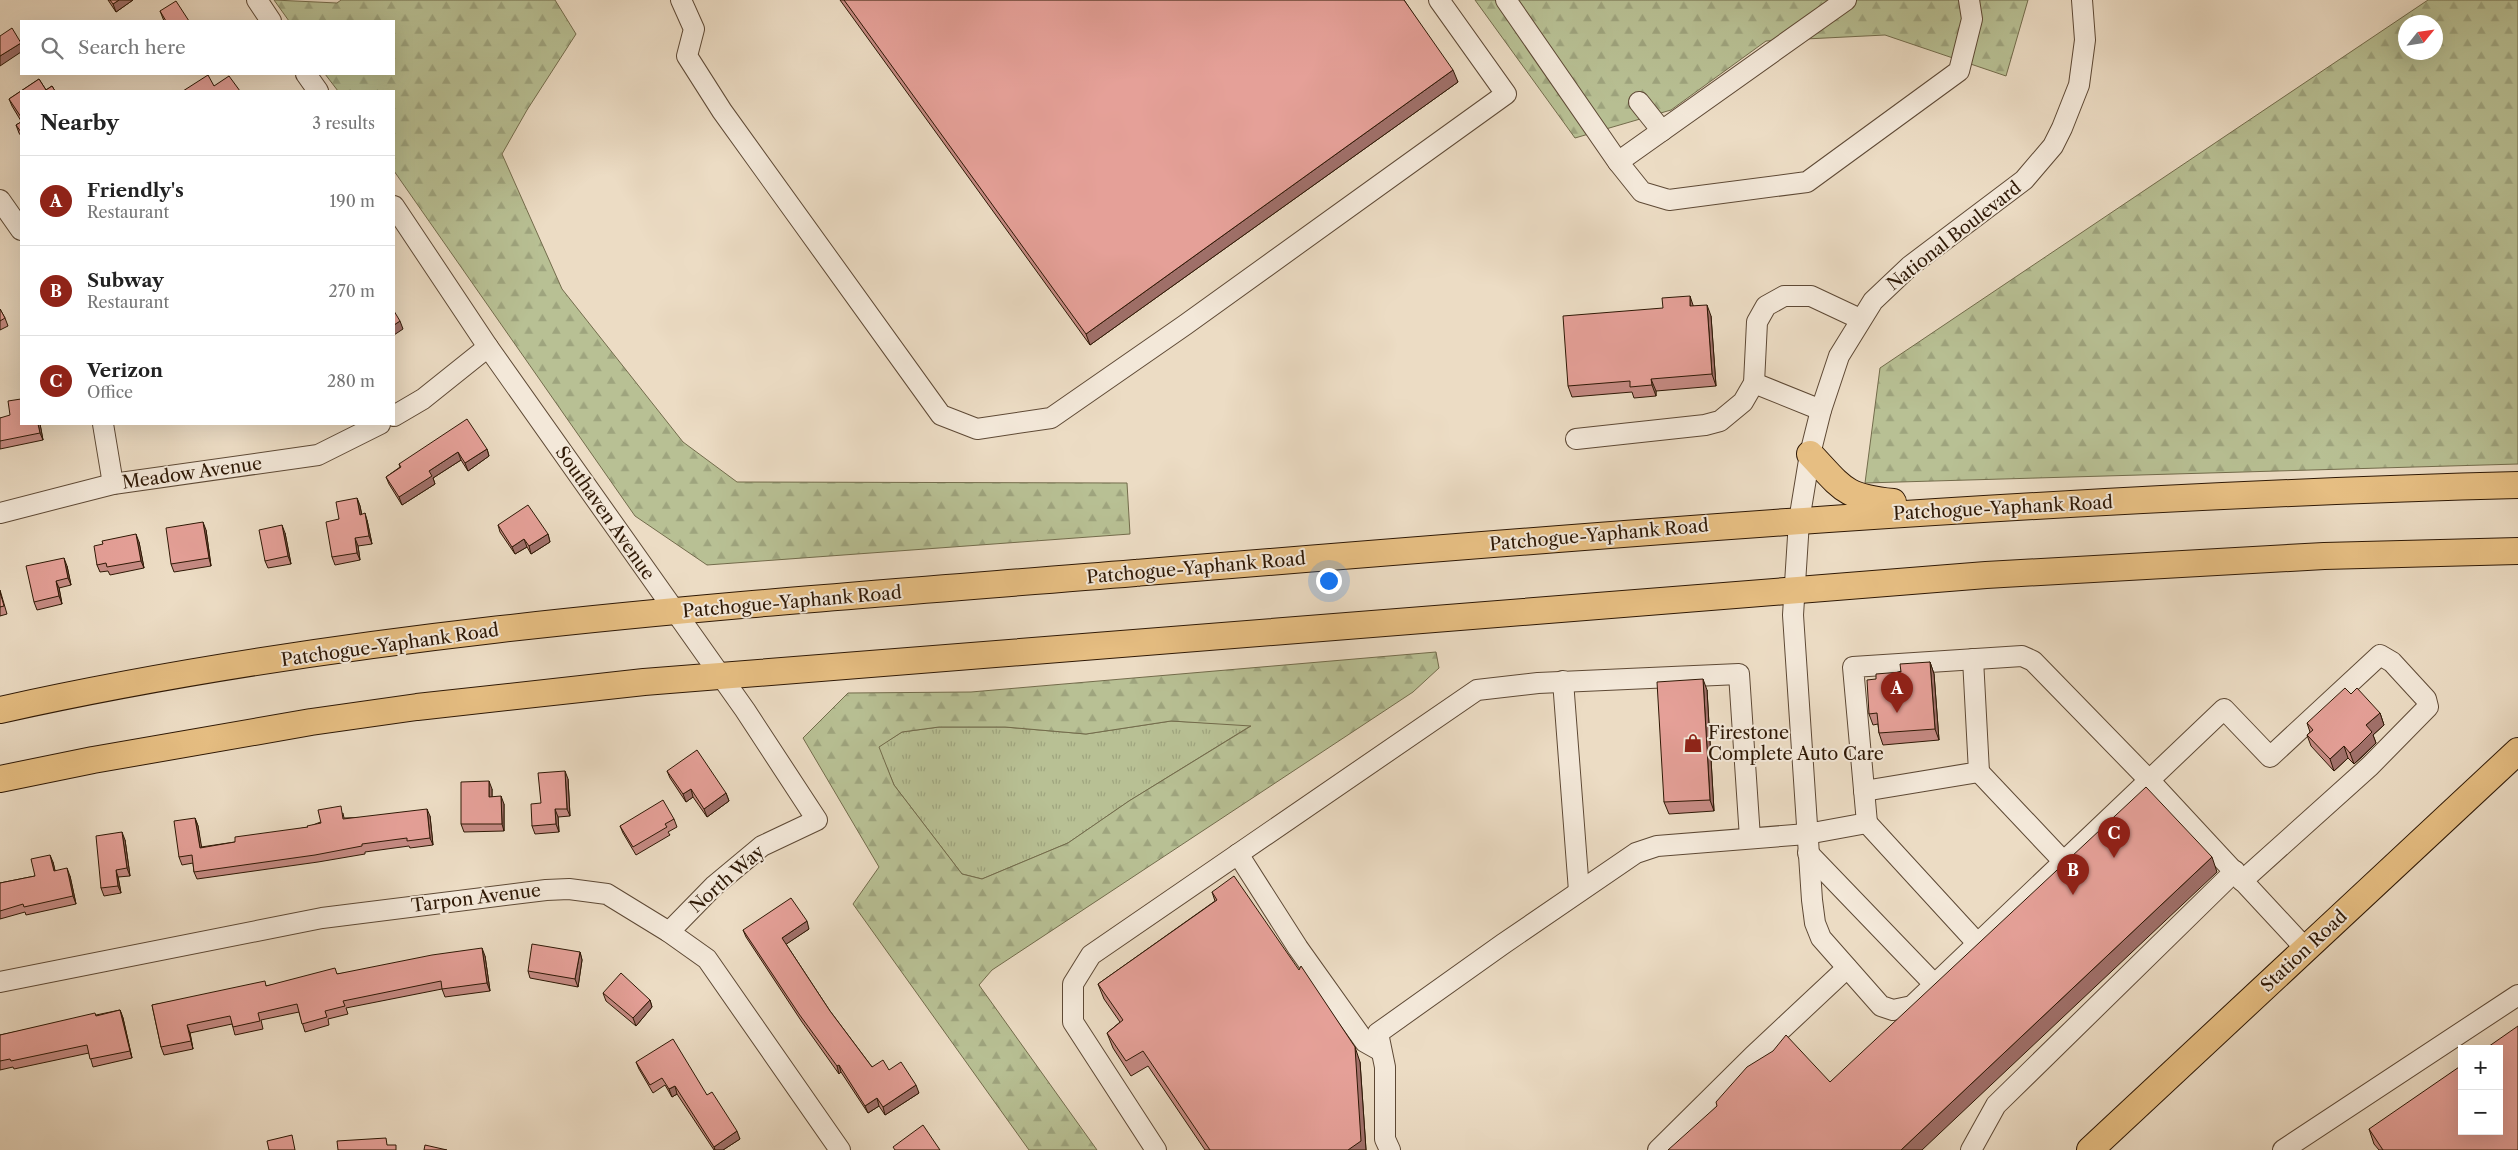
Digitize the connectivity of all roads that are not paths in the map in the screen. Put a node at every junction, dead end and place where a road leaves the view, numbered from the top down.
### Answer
1 (257, 0) edge
2 (681, 0) edge
3 (1440, 0) edge
4 (1506, 0) edge
5 (1846, 0) edge
6 (1969, 0) edge
7 (2082, 0) edge
8 (270, 20) edge
9 (307, 75) edge
10 (317, 90) edge
11 (1639, 102) dead end
12 (1662, 131) junction
13 (1618, 162) junction
14 (0, 200) edge
15 (395, 208) edge
16 (20, 229) edge
17 (1860, 319) junction
18 (488, 348) junction
19 (1754, 383) junction
20 (1821, 410) junction
21 (395, 415) edge
22 (103, 425) edge
23 (378, 425) edge
24 (1576, 439) dead end
25 (1810, 454) junction
26 (113, 484) junction
27 (2518, 485) edge
28 (1976, 509) junction
29 (0, 513) edge
30 (1799, 520) junction
31 (2516, 551) edge
32 (1794, 588) junction
33 (674, 612) junction
34 (1973, 659) junction
35 (720, 677) junction
36 (1563, 681) junction
37 (0, 710) edge
38 (2518, 751) edge
39 (1978, 772) junction
40 (0, 779) edge
41 (2150, 780) junction
42 (1864, 791) junction
43 (817, 820) joint
44 (1867, 823) junction
45 (1750, 838) junction
46 (1807, 843) junction
47 (1238, 854) junction
48 (2064, 862) junction
49 (2239, 876) junction
50 (1579, 891) junction
51 (670, 932) junction
52 (1978, 944) junction
53 (2306, 949) junction
54 (1847, 968) junction
55 (0, 982) edge
56 (1935, 985) junction
57 (2518, 995) edge
58 (1381, 1051) junction
59 (840, 1150) edge
60 (1156, 1150) edge
61 (1390, 1150) edge
62 (1658, 1150) edge
63 (1971, 1150) edge
64 (2090, 1150) edge
65 (2282, 1150) edge

1 - 8 street
2 - 3 street
4 - 13 street
5 - 12 street
6 - 13 street
7 - 17 street, National Boulevard
9 - 10 street
11 - 12 street
12 - 13 street
14 - 16 street
15 - 18 street, Southaven Avenue
17 - 19 street
17 - 20 street, National Boulevard
18 - 21 street
18 - 33 street, Southaven Avenue
19 - 20 street
19 - 24 street
20 - 25 street, National Boulevard
22 - 26 street
23 - 26 street, Meadow Avenue
25 - 28 main road
25 - 30 street, National Boulevard
26 - 29 street, Meadow Avenue
27 - 28 main road, Patchogue-Yaphank Road
28 - 30 main road, Patchogue-Yaphank Road
30 - 32 street, National Boulevard
30 - 33 main road, Patchogue-Yaphank Road
31 - 32 main road
32 - 35 main road
32 - 46 street, National Boulevard
33 - 35 street, Southaven Avenue
33 - 37 main road, Patchogue-Yaphank Road
34 - 39 street
34 - 41 street
34 - 42 street
35 - 40 main road
35 - 43 street, Southaven Avenue
36 - 45 street
36 - 47 street
36 - 50 street
38 - 53 main road, Station Road
39 - 42 street
39 - 48 street
41 - 48 street, National Boulevard
41 - 49 street
41 - 49 street, National Boulevard
42 - 44 street
43 - 51 street, North Way
44 - 46 street
44 - 52 street
45 - 46 street
45 - 50 street
46 - 54 street, National Boulevard
46 - 56 street
47 - 58 street
47 - 60 street
48 - 52 street, National Boulevard
49 - 53 street
49 - 63 street
50 - 58 street
51 - 55 street, Tarpon Avenue
51 - 59 street, Tarpon Avenue
52 - 56 street, National Boulevard
53 - 64 main road, Station Road
54 - 56 street, National Boulevard
54 - 62 street
57 - 65 street
58 - 61 street

